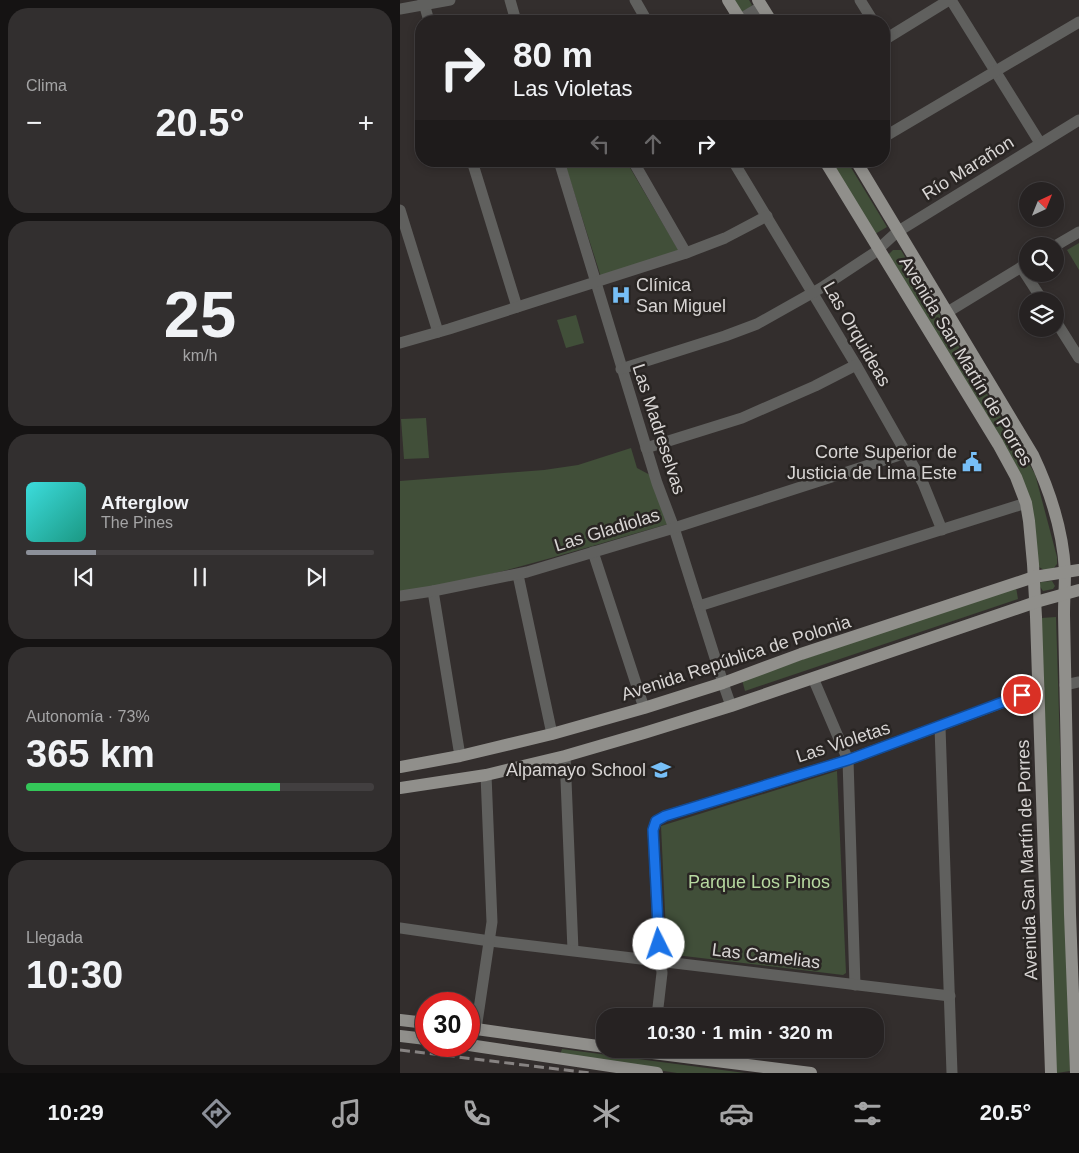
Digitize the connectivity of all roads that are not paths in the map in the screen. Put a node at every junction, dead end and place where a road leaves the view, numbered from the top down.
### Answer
1 (450, 0) edge
2 (510, 0) edge
3 (635, 0) edge
4 (728, 0) edge
5 (860, 0) edge
6 (950, 0) edge
7 (423, 2) edge
8 (760, 3) edge
9 (400, 9) edge
10 (427, 15) edge
11 (514, 15) edge
12 (644, 15) edge
13 (736, 15) edge
14 (746, 15) edge
15 (767, 15) edge
16 (870, 15) edge
17 (1079, 22) edge
18 (890, 35) edge
19 (996, 71) junction
20 (1079, 120) edge
21 (890, 133) edge
22 (1040, 143) junction
23 (474, 167) edge
24 (561, 167) edge
25 (636, 167) edge
26 (737, 167) edge
27 (830, 167) edge
28 (860, 167) edge
29 (400, 210) edge
30 (767, 216) junction
31 (898, 232) junction
32 (1079, 232) edge
33 (1064, 241) edge
34 (879, 250) junction
35 (686, 252) junction
36 (1019, 268) edge
37 (596, 281) junction
38 (813, 293) junction
39 (517, 308) junction
40 (946, 313) junction
41 (438, 332) junction
42 (1064, 334) edge
43 (400, 342) edge
44 (1079, 358) edge
45 (856, 365) junction
46 (621, 369) junction
47 (646, 448) junction
48 (906, 453) junction
49 (1026, 503) junction
50 (674, 528) junction
51 (942, 530) junction
52 (593, 552) junction
53 (1079, 570) edge
54 (1065, 572) junction
55 (518, 574) junction
56 (1034, 577) junction
57 (1079, 590) edge
58 (433, 592) junction
59 (1064, 594) junction
60 (400, 596) edge
61 (1036, 602) junction
62 (699, 606) junction
63 (813, 678) junction
64 (1079, 682) edge
65 (723, 683) junction
66 (1066, 685) junction
67 (1039, 688) junction
68 (731, 706) junction
69 (644, 708) junction
70 (940, 727) junction
71 (552, 734) junction
72 (460, 756) junction
73 (565, 756) junction
74 (848, 760) junction
75 (400, 767) edge
76 (486, 775) junction
77 (400, 788) edge
78 (400, 928) edge
79 (490, 941) junction
80 (573, 950) junction
81 (660, 961) junction
82 (855, 985) junction
83 (480, 992) edge
84 (950, 996) junction
85 (658, 1008) edge
86 (400, 1020) edge
87 (415, 1022) edge
88 (480, 1030) edge
89 (400, 1036) edge
90 (415, 1038) edge
91 (596, 1046) edge
92 (480, 1047) edge
93 (703, 1058) edge
94 (657, 1073) edge
95 (810, 1073) edge
96 (952, 1073) edge
97 (1051, 1073) edge
98 (1076, 1073) edge

1 - 7 street
2 - 11 street
3 - 12 street
4 - 13 main road
5 - 16 street
6 - 18 street
6 - 19 street
7 - 9 street
7 - 10 street
8 - 14 street
8 - 15 main road
17 - 19 street
19 - 21 street
19 - 22 street
20 - 22 street, Río Marañon
22 - 31 street, Río Marañon
23 - 39 street
24 - 37 street, Las Madreselvas
25 - 35 street
26 - 30 street, Las Orquideas
27 - 34 main road, Avenida San Martín de Porres
28 - 31 main road, Avenida San Martín de Porres
29 - 41 street
30 - 35 street
30 - 38 street, Las Orquideas
31 - 34 street, Río Marañon
31 - 40 main road, Avenida San Martín de Porres
32 - 33 street
34 - 38 street, Río Marañon
34 - 49 main road, Avenida San Martín de Porres
35 - 37 street
36 - 40 street
37 - 39 street
37 - 46 street, Las Madreselvas
38 - 45 street, Las Orquideas
38 - 46 street, Río Marañon
39 - 41 street
40 - 54 main road, Avenida San Martín de Porres
41 - 43 street
42 - 44 street
45 - 47 street
45 - 48 street, Las Orquideas
46 - 47 street, Las Madreselvas
47 - 50 street, Las Madreselvas
48 - 50 street, Las Gladiolas
48 - 51 street, Las Orquideas
49 - 51 street
49 - 56 main road, Avenida San Martín de Porres
50 - 52 street, Las Gladiolas
50 - 62 street, Las Madreselvas
51 - 62 street
52 - 55 street, Las Gladiolas
52 - 69 street
53 - 54 main road, Avenida República de Polonia
54 - 56 main road, Avenida República de Polonia
54 - 59 main road, Avenida San Martín de Porres
55 - 58 street, Las Gladiolas
55 - 71 street
56 - 61 main road, Avenida San Martín de Porres
56 - 65 main road, Avenida República de Polonia
57 - 59 main road
58 - 60 street, Las Gladiolas
58 - 72 street
59 - 61 main road
59 - 66 main road, Avenida San Martín de Porres
61 - 63 main road
61 - 67 main road, Avenida San Martín de Porres
62 - 65 street, Las Madreselvas
63 - 68 main road
63 - 74 street
64 - 66 street
65 - 68 street, Las Madreselvas
65 - 69 main road, Avenida República de Polonia
66 - 98 main road, Avenida San Martín de Porres
67 - 70 street, Las Violetas
67 - 97 main road, Avenida San Martín de Porres
68 - 73 main road
69 - 71 main road, Avenida República de Polonia
70 - 74 street, Las Violetas
70 - 84 street
71 - 72 main road, Avenida República de Polonia
72 - 75 main road, Avenida República de Polonia
73 - 76 main road
73 - 80 street
74 - 81 street, Las Violetas
74 - 82 street
76 - 77 main road
76 - 79 street
78 - 79 street, Las Camelias
79 - 80 street, Las Camelias
79 - 83 street
80 - 81 street, Las Camelias
81 - 82 street, Las Camelias
81 - 85 street
82 - 84 street, Las Camelias
84 - 96 street
86 - 87 main road
88 - 91 main road
89 - 90 main road
92 - 94 main road
93 - 95 main road

